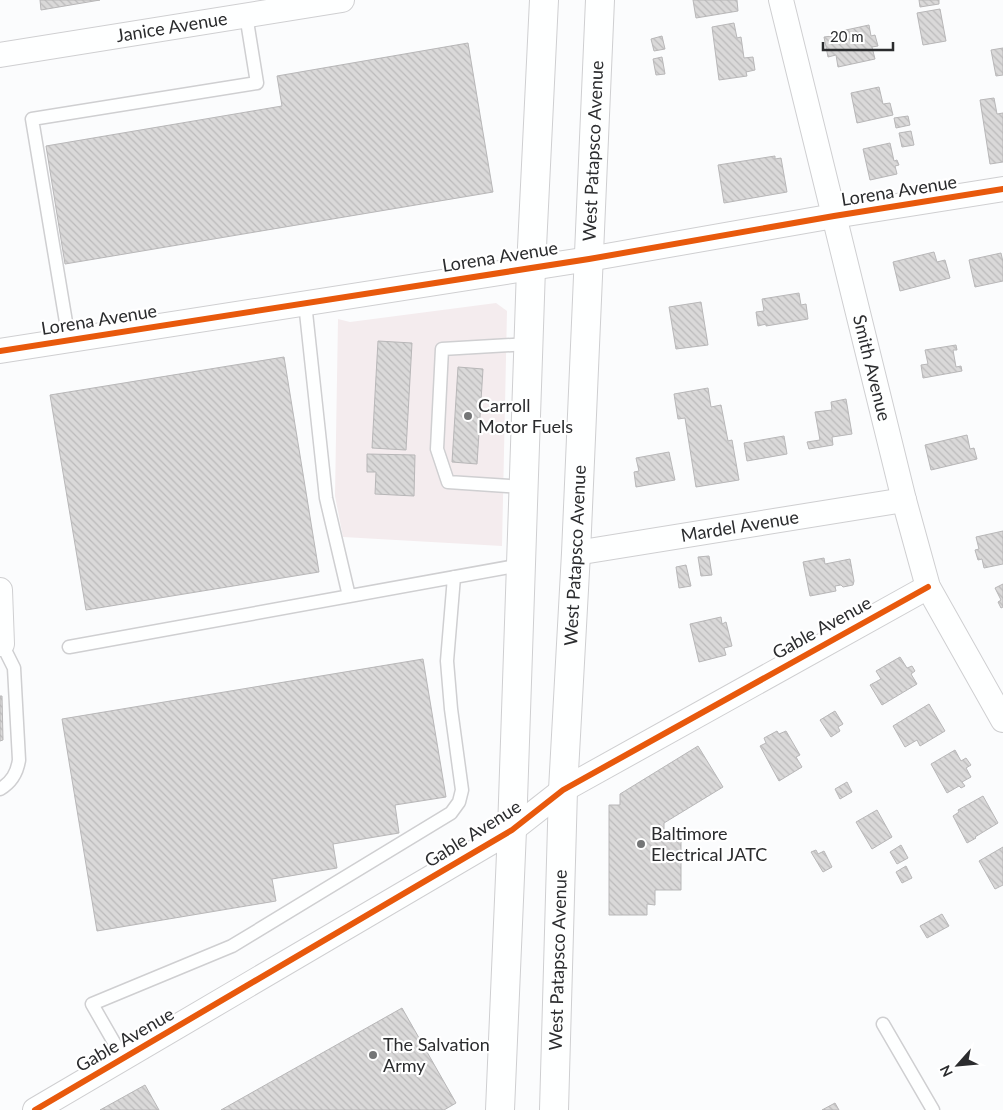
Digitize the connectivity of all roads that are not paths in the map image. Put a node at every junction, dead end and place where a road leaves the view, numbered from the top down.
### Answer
1 (342, 0) edge
2 (544, 0) edge
3 (600, 0) edge
4 (782, 0) edge
5 (279, 5) edge
6 (246, 15) junction
7 (0, 54) edge
8 (1003, 189) edge
9 (834, 216) junction
10 (589, 258) junction
11 (531, 268) junction
12 (305, 303) junction
13 (70, 340) junction
14 (529, 344) junction
15 (0, 351) edge
16 (523, 486) junction
17 (904, 500) junction
18 (576, 553) junction
19 (521, 565) junction
20 (454, 576) junction
21 (928, 587) junction
22 (0, 590) edge
23 (348, 596) junction
24 (1, 644) edge
25 (69, 647) dead end
26 (1003, 720) edge
27 (0, 789) edge
28 (563, 790) junction
29 (512, 830) junction
30 (883, 1024) dead end
31 (123, 1058) junction
32 (35, 1110) edge
33 (500, 1110) edge
34 (554, 1110) edge
35 (932, 1110) edge

1 - 5 street, Janice Avenue
2 - 11 main road
3 - 10 main road, West Patapsco Avenue
4 - 9 street, Smith Avenue
5 - 6 street, Janice Avenue
6 - 7 street, Janice Avenue
6 - 13 lane
8 - 9 street, Lorena Avenue
9 - 10 street, Lorena Avenue
9 - 17 street, Smith Avenue
10 - 11 street, Lorena Avenue
10 - 18 main road, West Patapsco Avenue
11 - 12 street, Lorena Avenue
11 - 14 main road
12 - 13 street, Lorena Avenue
12 - 23 lane
13 - 15 street, Lorena Avenue
14 - 16 main road
14 - 16 lane
16 - 19 main road
17 - 18 street, Mardel Avenue
17 - 21 street, Smith Avenue
18 - 28 main road, West Patapsco Avenue
19 - 20 lane
19 - 29 main road
20 - 23 lane
20 - 31 lane
21 - 26 street, Smith Avenue
21 - 28 street, Gable Avenue
22 - 24 street
23 - 25 lane
24 - 27 lane
28 - 29 street, Gable Avenue
28 - 34 main road, West Patapsco Avenue
29 - 31 street, Gable Avenue
29 - 33 main road
30 - 35 lane
31 - 32 street, Gable Avenue

